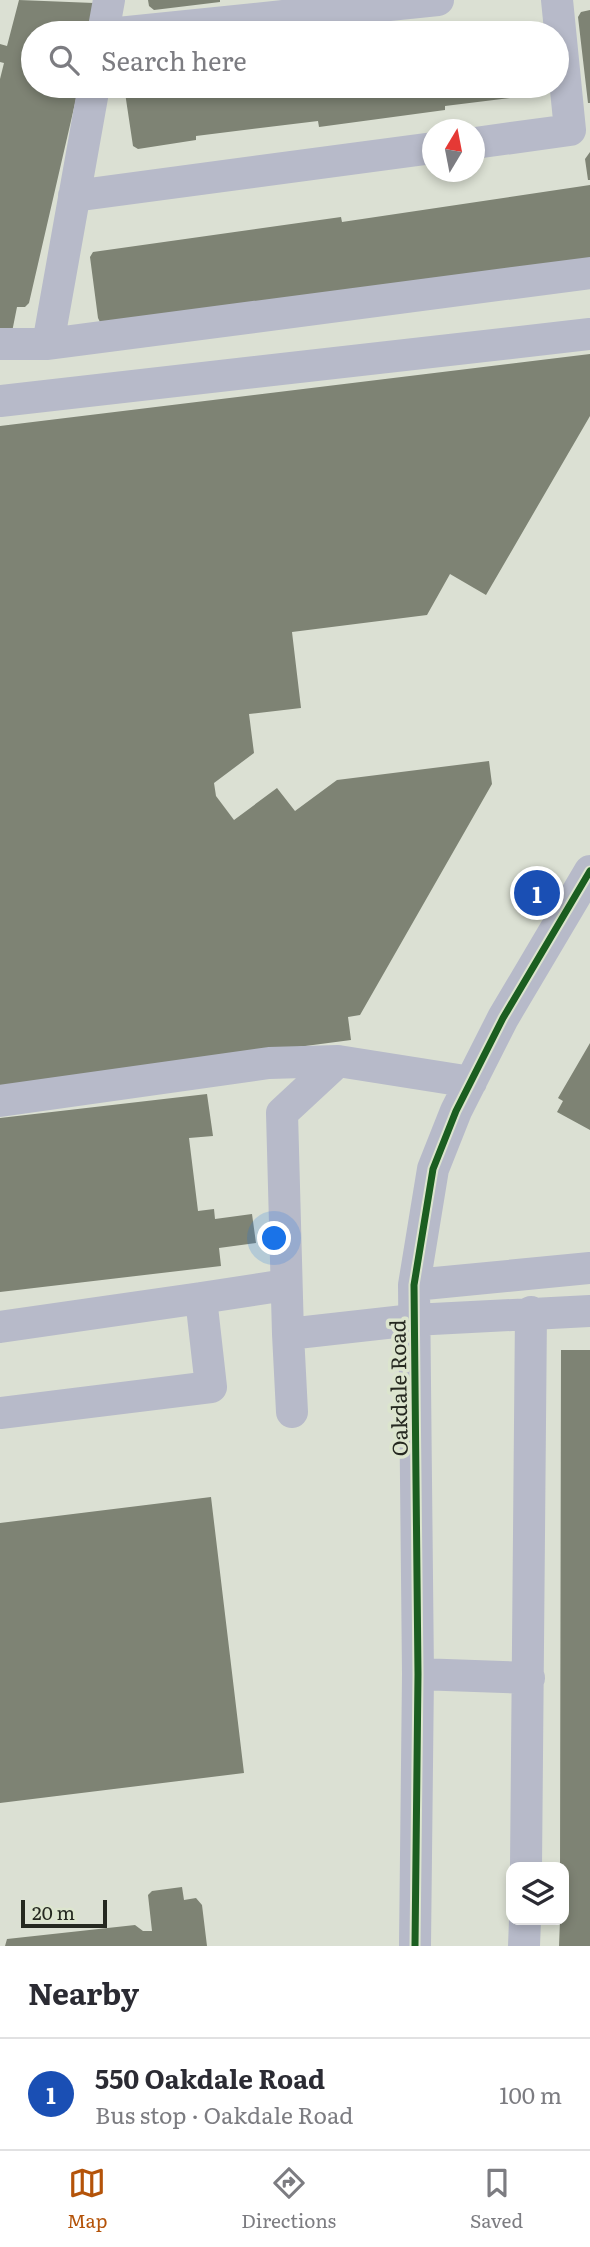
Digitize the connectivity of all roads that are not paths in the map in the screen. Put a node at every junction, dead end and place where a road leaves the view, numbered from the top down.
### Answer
1 (109, 0) edge
2 (438, 0) edge
3 (557, 0) edge
4 (105, 21) edge
5 (234, 21) edge
6 (561, 21) edge
7 (569, 64) edge
8 (92, 98) edge
9 (580, 123) edge
10 (485, 142) edge
11 (422, 149) edge
12 (74, 196) junction
13 (590, 273) edge
14 (590, 334) edge
15 (0, 344) edge
16 (48, 344) junction
17 (0, 401) edge
18 (585, 888) edge
19 (338, 1061) junction
20 (471, 1083) junction
21 (0, 1101) edge
22 (590, 1268) edge
23 (414, 1284) junction
24 (202, 1307) junction
25 (287, 1308) junction
26 (531, 1311) junction
27 (590, 1311) edge
28 (413, 1320) junction
29 (0, 1327) edge
30 (292, 1412) dead end
31 (0, 1413) edge
32 (418, 1674) junction
33 (529, 1678) junction
34 (526, 1862) edge
35 (525, 1925) edge
36 (415, 1946) edge
37 (524, 1946) edge

1 - 4 street
2 - 5 street
3 - 6 street
7 - 9 street
8 - 12 street
9 - 10 street
11 - 12 street
12 - 16 street
13 - 16 street
14 - 17 street
15 - 16 street
18 - 20 street, Oakdale Road
19 - 20 street
19 - 21 street
19 - 25 street
20 - 23 street, Oakdale Road
22 - 23 street
23 - 28 street, Oakdale Road
24 - 25 street
24 - 29 street
24 - 31 street
25 - 28 street
25 - 30 street
26 - 27 street
26 - 28 street
26 - 33 street
28 - 32 street, Oakdale Road
32 - 33 street
32 - 36 street, Oakdale Road
33 - 34 street
35 - 37 street

